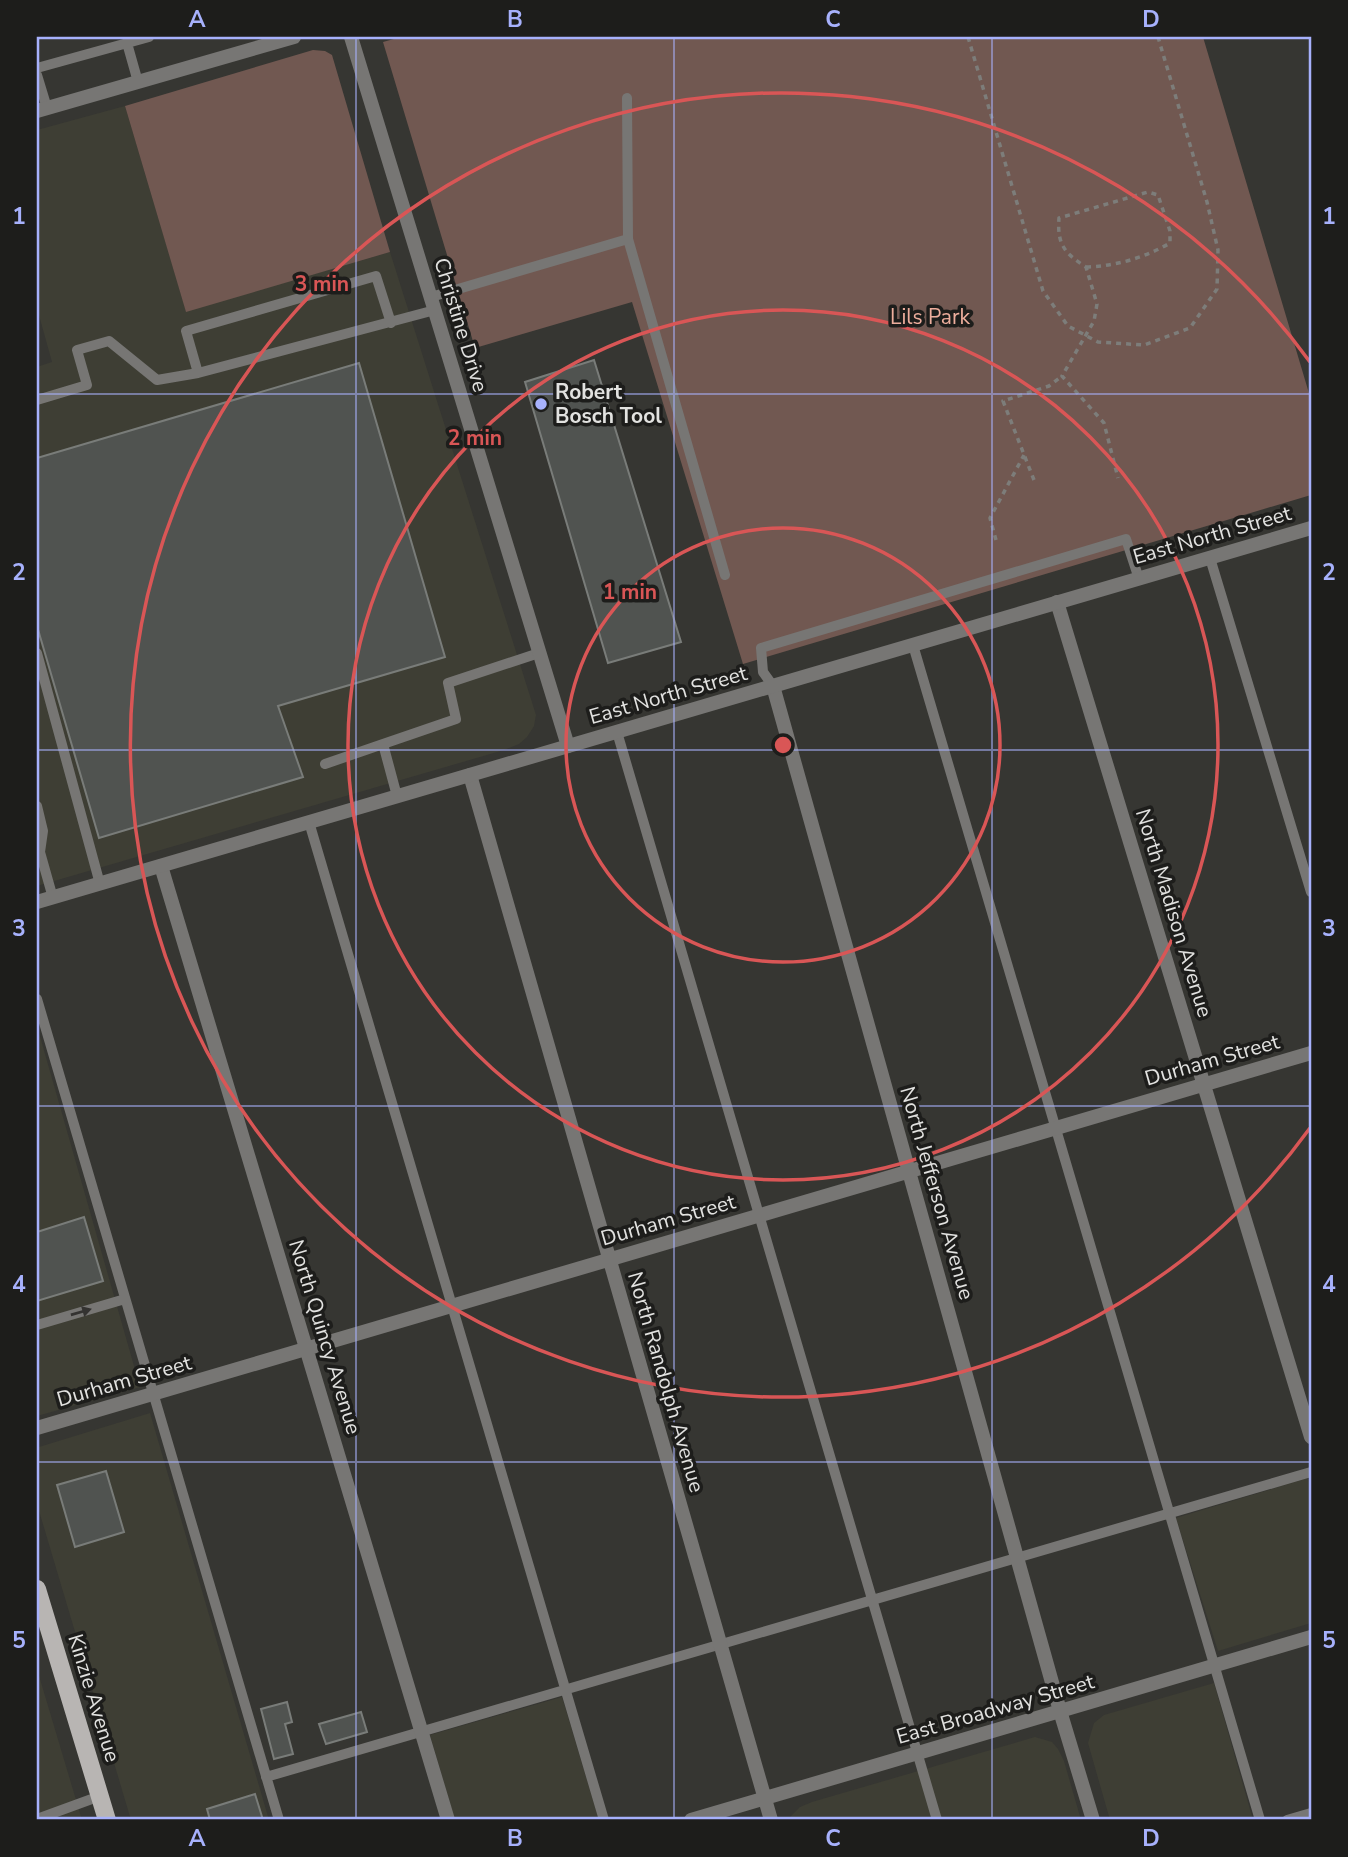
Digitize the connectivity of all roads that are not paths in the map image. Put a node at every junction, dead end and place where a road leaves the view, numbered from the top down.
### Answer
1 (149, 37) edge
2 (294, 37) edge
3 (351, 37) edge
4 (127, 43) junction
5 (37, 68) edge
6 (37, 75) edge
7 (138, 82) junction
8 (627, 97) dead end
9 (42, 110) edge
10 (628, 239) junction
11 (433, 304) junction
12 (391, 323) junction
13 (198, 373) junction
14 (37, 400) edge
15 (1311, 528) edge
16 (1210, 558) junction
17 (725, 575) dead end
18 (1139, 579) junction
19 (1057, 602) junction
20 (913, 645) junction
21 (37, 653) edge
22 (539, 653) junction
23 (773, 686) junction
24 (617, 732) junction
25 (383, 744) junction
26 (568, 746) junction
27 (324, 764) dead end
28 (470, 775) junction
29 (397, 796) junction
30 (37, 806) edge
31 (309, 822) junction
32 (39, 853) edge
33 (162, 866) junction
34 (100, 884) junction
35 (1311, 892) edge
36 (53, 898) junction
37 (37, 902) edge
38 (37, 999) edge
39 (1311, 1053) edge
40 (1204, 1084) junction
41 (1056, 1128) junction
42 (909, 1171) junction
43 (759, 1215) junction
44 (609, 1259) junction
45 (125, 1299) junction
46 (452, 1306) junction
47 (37, 1325) edge
48 (306, 1349) junction
49 (153, 1394) junction
50 (37, 1428) edge
51 (1311, 1437) edge
52 (1311, 1472) edge
53 (1170, 1513) junction
54 (1017, 1558) junction
55 (37, 1589) edge
56 (872, 1601) junction
57 (1311, 1637) edge
58 (720, 1645) junction
59 (1215, 1666) junction
60 (566, 1691) junction
61 (1060, 1711) junction
62 (422, 1733) junction
63 (917, 1754) junction
64 (266, 1777) junction
65 (100, 1796) junction
66 (765, 1798) junction
67 (1311, 1813) edge
68 (37, 1819) edge
69 (107, 1820) edge
70 (279, 1820) edge
71 (448, 1820) edge
72 (604, 1820) edge
73 (691, 1820) edge
74 (771, 1820) edge
75 (937, 1820) edge
76 (1093, 1820) edge
77 (1260, 1820) edge
78 (1287, 1820) edge

1 - 4 lane
2 - 7 street
3 - 11 street, Christine Drive
4 - 5 lane
4 - 7 lane
6 - 9 lane
7 - 9 street
8 - 10 lane
10 - 11 lane
10 - 17 lane
11 - 12 lane
11 - 22 street, Christine Drive
12 - 13 lane
12 - 13 lane
13 - 14 lane
15 - 16 street, East North Street
16 - 18 street, East North Street
16 - 35 lane
18 - 19 street, East North Street
18 - 23 lane
19 - 20 street, East North Street
19 - 40 street, North Madison Avenue
20 - 23 street, East North Street
20 - 41 lane
21 - 34 lane
22 - 25 lane
22 - 26 street, Christine Drive
23 - 24 street, East North Street
23 - 42 street, North Jefferson Avenue
24 - 26 street, East North Street
24 - 43 lane
25 - 27 lane
25 - 29 lane
26 - 28 street, East North Street
28 - 29 street, East North Street
28 - 44 street, North Randolph Avenue
29 - 31 street, East North Street
30 - 32 lane
31 - 33 street, East North Street
31 - 46 lane
32 - 36 lane
33 - 34 street, East North Street
33 - 48 street, North Quincy Avenue
34 - 36 street, East North Street
36 - 37 street, East North Street
38 - 45 lane
39 - 40 street, Durham Street
40 - 41 street, Durham Street
40 - 51 street, North Madison Avenue
41 - 42 street, Durham Street
41 - 53 lane
42 - 43 street, Durham Street
42 - 54 street, North Jefferson Avenue
43 - 44 street, Durham Street
43 - 56 lane
44 - 46 street, Durham Street
44 - 58 street, North Randolph Avenue
47 -> 45 lane
45 - 49 lane
46 - 48 street, Durham Street
46 - 60 lane
48 - 49 street, Durham Street
48 - 62 street, North Quincy Avenue
49 - 50 street, Durham Street
49 - 64 lane
52 - 53 lane
53 - 54 lane
53 - 59 lane
54 - 56 lane
54 - 61 street, North Jefferson Avenue
55 - 65 main road, Kinzie Avenue
56 - 58 lane
56 - 63 lane
57 - 59 street, East Broadway Street
58 - 60 lane
58 - 66 street, North Randolph Avenue
59 - 61 street, East Broadway Street
59 - 77 lane
60 - 62 lane
60 - 72 lane
61 - 63 street, East Broadway Street
61 - 76 street, North Jefferson Avenue
62 - 64 lane
62 - 71 street, North Quincy Avenue
63 - 66 street, East Broadway Street
63 - 75 lane
64 - 70 lane
65 - 68 lane
65 - 69 main road, Kinzie Avenue
66 - 73 street, East Broadway Street
66 - 74 street, North Randolph Avenue
67 - 78 lane

